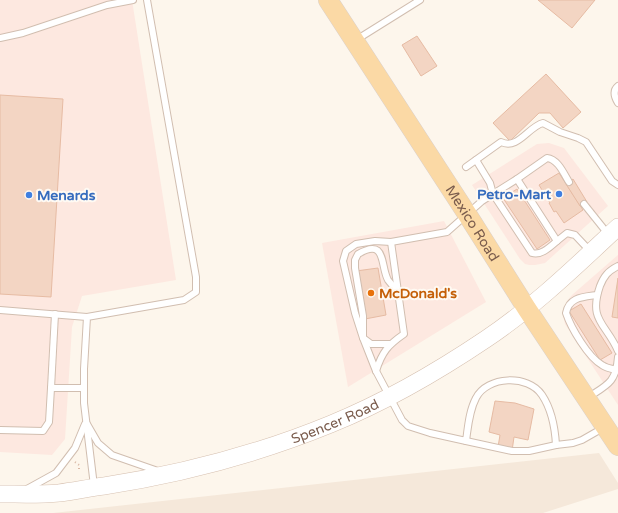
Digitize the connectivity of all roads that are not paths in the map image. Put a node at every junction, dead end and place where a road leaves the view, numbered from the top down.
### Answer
1 (133, 0) edge
2 (147, 0) edge
3 (328, 0) edge
4 (420, 0) edge
5 (0, 38) edge
6 (354, 41) junction
7 (618, 86) edge
8 (618, 103) edge
9 (476, 160) junction
10 (466, 167) dead end
11 (517, 179) junction
12 (569, 182) dead end
13 (618, 185) edge
14 (493, 194) junction
15 (584, 204) dead end
16 (467, 214) junction
17 (613, 232) edge
18 (557, 241) junction
19 (387, 242) junction
20 (376, 250) junction
21 (591, 253) junction
22 (618, 266) edge
23 (398, 292) junction
24 (597, 295) junction
25 (527, 309) junction
26 (0, 310) edge
27 (55, 314) junction
28 (87, 317) junction
29 (363, 338) junction
30 (390, 344) junction
31 (618, 351) edge
32 (618, 358) edge
33 (617, 370) junction
34 (376, 371) junction
35 (51, 388) junction
36 (84, 388) junction
37 (389, 397) junction
38 (586, 398) junction
39 (86, 423) junction
40 (605, 427) junction
41 (0, 430) edge
42 (466, 441) junction
43 (556, 445) junction
44 (618, 446) edge
45 (168, 474) junction
46 (94, 487) junction
47 (0, 494) edge
48 (18, 494) junction

1 - 5 lane
2 - 28 lane
3 - 6 main road, Mexico Road
4 - 6 lane
6 - 16 main road, Mexico Road
7 - 8 lane
9 - 10 lane
9 - 13 lane
9 - 14 lane
11 - 12 lane
11 - 14 lane
11 - 18 lane
14 - 16 lane
14 - 18 lane
15 - 17 lane
16 - 19 lane
16 - 25 main road, Mexico Road
17 - 21 main road, Spencer Road
18 - 21 lane
19 - 20 lane
19 - 23 lane
19 - 29 lane
20 - 23 lane
20 - 29 lane
21 - 25 main road, Spencer Road
22 - 24 lane
23 - 30 lane
24 - 31 lane
24 - 33 lane
25 - 37 main road, Spencer Road
25 - 38 main road, Mexico Road
26 - 27 lane
27 - 28 lane
27 - 35 lane
28 - 36 lane
29 - 30 lane
29 - 34 lane
30 - 34 lane
32 - 33 lane
33 - 38 lane
34 - 37 lane
35 - 36 lane
35 - 41 lane
36 - 39 lane
37 - 42 lane
37 - 45 main road, Spencer Road
38 - 40 main road, Mexico Road
39 - 45 lane
39 - 46 lane
39 - 48 lane
40 - 43 lane
40 - 44 main road, Mexico Road
42 - 43 lane
42 - 43 lane
45 - 46 main road, Spencer Road
46 - 48 main road, Spencer Road
47 - 48 main road, Spencer Road

